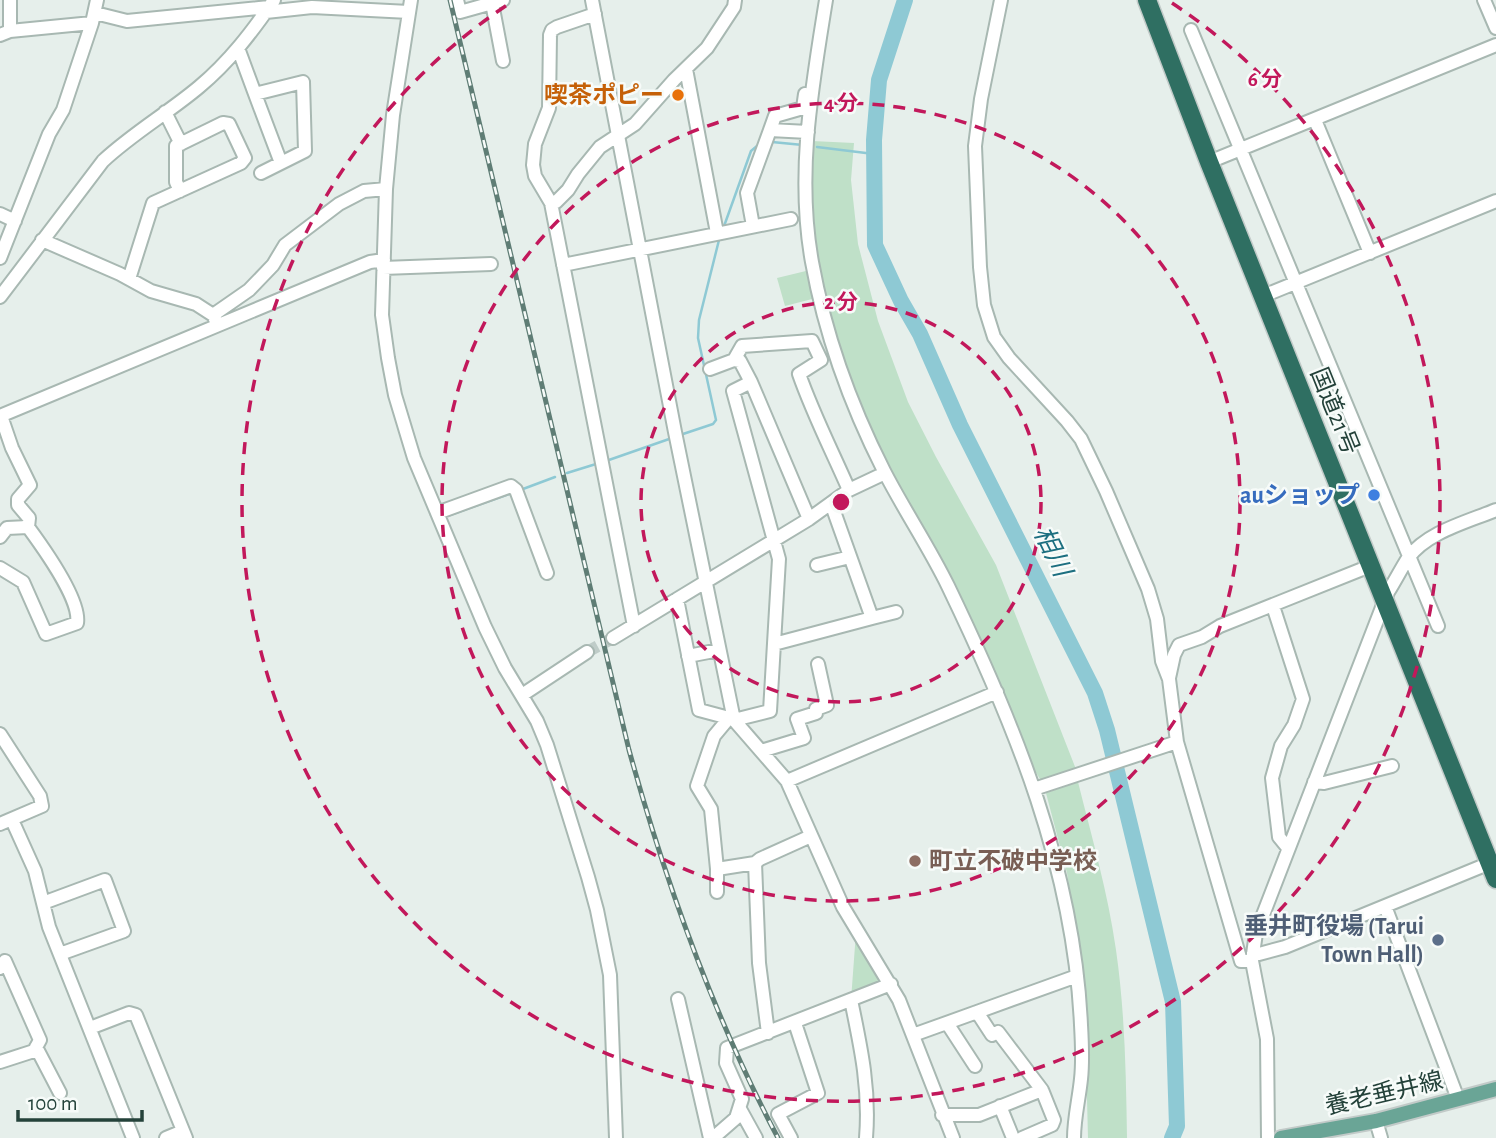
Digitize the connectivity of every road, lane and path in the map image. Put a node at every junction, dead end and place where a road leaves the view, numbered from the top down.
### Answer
1 (10, 0) edge
2 (97, 0) edge
3 (457, 0) edge
4 (592, 0) edge
5 (735, 0) edge
6 (817, 0) edge
7 (826, 0) edge
8 (1001, 0) edge
9 (1147, 0) edge
10 (1484, 0) edge
11 (498, 2) edge
12 (270, 6) edge
13 (410, 6) edge
14 (595, 14) junction
15 (94, 18) junction
16 (1496, 28) edge
17 (1191, 30) dead end
18 (5, 33) edge
19 (1496, 45) edge
20 (238, 48) junction
21 (503, 61) dead end
22 (686, 69) junction
23 (255, 94) junction
24 (165, 112) junction
25 (1315, 120) junction
26 (770, 130) junction
27 (807, 132) junction
28 (618, 137) junction
29 (181, 144) junction
30 (1241, 149) junction
31 (1209, 162) junction
32 (281, 163) junction
33 (261, 173) dead end
34 (386, 189) junction
35 (180, 191) junction
36 (1496, 201) edge
37 (551, 203) junction
38 (0, 214) edge
39 (791, 219) dead end
40 (15, 221) junction
41 (752, 226) junction
42 (717, 233) junction
43 (42, 240) junction
44 (639, 250) junction
45 (1370, 253) junction
46 (0, 258) edge
47 (383, 264) junction
48 (491, 264) dead end
49 (563, 265) junction
50 (129, 279) junction
51 (1296, 283) junction
52 (1263, 296) junction
53 (0, 297) edge
54 (215, 321) junction
55 (734, 360) junction
56 (710, 369) dead end
57 (751, 382) junction
58 (0, 416) edge
59 (885, 473) junction
60 (849, 490) junction
61 (831, 503) junction
62 (1496, 510) edge
63 (438, 513) junction
64 (809, 519) junction
65 (28, 527) junction
66 (0, 537) edge
67 (774, 541) junction
68 (850, 557) junction
69 (1409, 557) junction
70 (817, 565) dead end
71 (1370, 566) junction
72 (0, 568) edge
73 (547, 573) dead end
74 (705, 583) junction
75 (677, 599) junction
76 (1384, 601) junction
77 (1273, 606) junction
78 (896, 612) dead end
79 (872, 618) junction
80 (634, 626) junction
81 (1438, 626) dead end
82 (613, 638) tunnel mouth
83 (774, 644) junction
84 (719, 650) junction
85 (587, 652) tunnel mouth
86 (688, 656) junction
87 (818, 664) dead end
88 (1169, 679) junction
89 (998, 692) junction
90 (522, 695) junction
91 (732, 719) junction
92 (0, 734) edge
93 (1174, 743) junction
94 (761, 751) junction
95 (1392, 766) dead end
96 (787, 782) junction
97 (1314, 782) junction
98 (1038, 787) junction
99 (6, 822) edge
100 (811, 836) junction
101 (1288, 848) junction
102 (755, 863) junction
103 (717, 869) junction
104 (1493, 871) edge
105 (717, 892) dead end
106 (43, 903) junction
107 (1385, 906) junction
108 (60, 954) junction
109 (1253, 957) junction
110 (0, 968) edge
111 (1077, 976) junction
112 (891, 984) junction
113 (678, 999) dead end
114 (851, 1000) junction
115 (977, 1012) junction
116 (795, 1023) junction
117 (947, 1023) junction
118 (90, 1028) junction
119 (768, 1033) junction
120 (914, 1035) junction
121 (36, 1047) junction
122 (0, 1062) edge
123 (975, 1066) dead end
124 (1496, 1089) edge
125 (1042, 1090) junction
126 (60, 1093) dead end
127 (1458, 1099) junction
128 (1000, 1106) junction
129 (740, 1110) junction
130 (942, 1115) junction
131 (1376, 1121) junction
132 (184, 1135) edge
133 (133, 1138) edge
134 (166, 1138) edge
135 (616, 1138) edge
136 (712, 1138) edge
137 (756, 1138) edge
138 (791, 1138) edge
139 (866, 1138) edge
140 (953, 1138) edge
141 (1013, 1138) edge
142 (1022, 1138) edge
143 (1073, 1138) edge
144 (1268, 1138) edge
145 (1281, 1138) edge
146 (1381, 1138) edge

1 - 18 street
2 - 15 street
3 - 11 street
4 - 14 street
5 - 22 street
6 - 26 street
7 - 27 street
8 - 88 street
9 - 31 highway, 国道21号
10 - 16 street
11 - 21 street
12 - 13 street
12 - 15 street
12 - 20 street
13 - 34 street
14 - 28 street
14 - 37 street
15 - 18 street
15 - 40 street
17 - 30 street
19 - 25 street
20 - 23 street
20 - 24 street
22 - 28 street
22 - 42 street
23 - 32 street
23 - 32 street
24 - 29 street
24 - 43 street
25 - 30 street
25 - 45 street
26 - 27 street
26 - 41 street
27 - 59 street
28 - 37 street
28 - 44 street
29 - 35 street
29 - 35 street
30 - 31 street
30 - 51 street
31 - 52 highway, 国道21号
32 - 33 street
34 - 47 street
34 - 54 street
35 - 50 street
36 - 45 street
37 - 49 street
38 - 40 street
39 - 41 street
40 - 46 street
41 - 42 street
42 - 44 street
43 - 50 street
43 - 53 street
44 - 49 street
44 - 74 street
45 - 51 street
47 - 48 street
47 - 54 street
47 - 63 street
49 - 80 street
50 - 54 street
51 - 52 street
51 - 69 street
52 - 71 highway, 国道21号
54 - 58 street
55 - 56 street
55 - 57 street
55 - 60 street
57 - 64 street
57 - 67 street
58 - 65 street
59 - 60 street
59 - 89 street
60 - 61 street
61 - 64 street
61 - 68 street
62 - 69 street
63 - 73 street
63 - 90 street
64 - 67 street
65 - 66 street
65 - 72 street
67 - 74 street
67 - 83 street
68 - 70 street
68 - 79 street
69 - 76 street
69 - 81 street
71 - 76 highway, 国道21号
71 - 77 street
74 - 75 street
74 - 84 street
75 - 80 street
75 - 86 street
76 - 97 street
76 - 104 highway, 国道21号
77 - 88 street
77 - 101 street
78 - 79 street
79 - 83 street
80 - 82 street
83 - 91 street
84 - 86 street
84 - 91 street
85 - 90 street
86 - 91 street
87 - 94 street
88 - 93 street
89 - 96 street
89 - 98 street
90 - 135 street
91 - 94 street
91 - 103 street
92 - 99 street
93 - 98 street
93 - 109 street
94 - 96 street
95 - 97 street
96 - 100 street
97 - 101 street
98 - 111 street
99 - 106 street
100 - 102 street
100 - 112 street
101 - 109 street
102 - 103 street
102 - 119 street
103 - 105 street
104 - 107 street
106 - 108 street
106 - 108 street
107 - 109 street
107 - 127 street
108 - 118 street
109 - 144 street
110 - 121 street
111 - 115 street
111 - 143 street
112 - 114 street
112 - 120 street
113 - 136 street
114 - 116 street
114 - 139 street
115 - 117 street
115 - 125 street
116 - 119 street
116 - 138 street
117 - 120 street
117 - 123 street
118 - 132 street
118 - 133 street
119 - 129 street
120 - 130 street
121 - 122 street
121 - 126 street
124 - 127 main road, 養老垂井線
125 - 128 street
125 - 142 street
127 - 131 main road, 養老垂井線
128 - 130 street
128 - 141 street
129 - 136 street
129 - 137 street
130 - 140 street
131 - 145 main road, 養老垂井線
131 - 146 street
132 - 134 street

